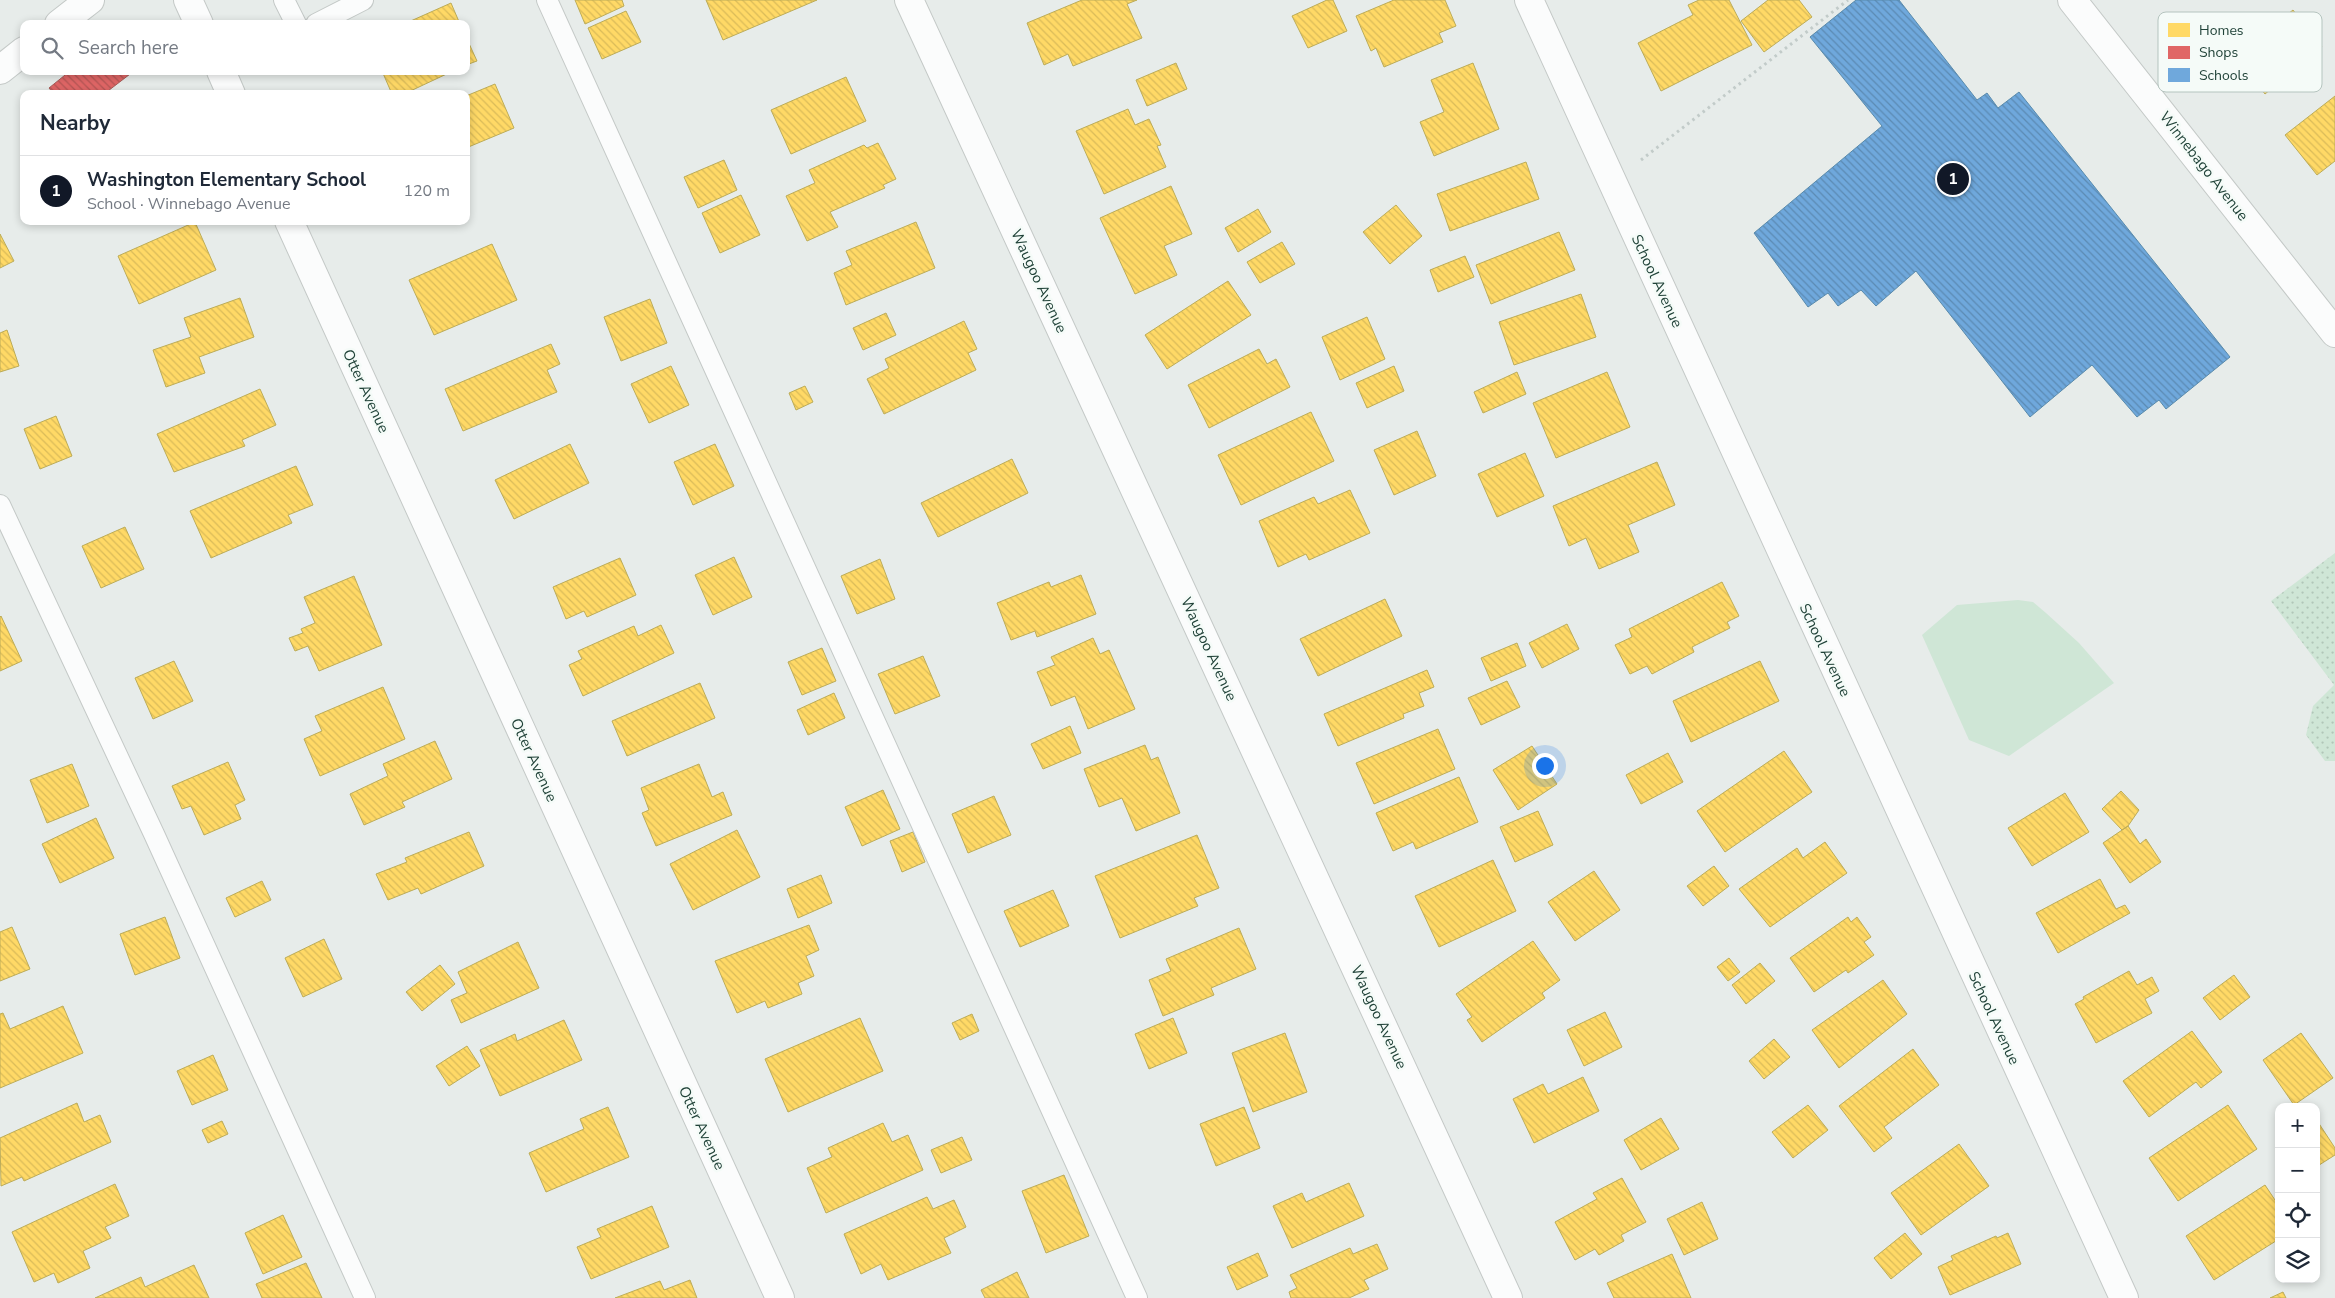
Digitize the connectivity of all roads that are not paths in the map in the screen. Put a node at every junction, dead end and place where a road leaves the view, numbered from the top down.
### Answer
1 (90, 0) edge
2 (188, 0) edge
3 (284, 0) edge
4 (364, 0) edge
5 (547, 0) edge
6 (909, 0) edge
7 (1529, 0) edge
8 (2072, 0) edge
9 (64, 20) edge
10 (197, 20) edge
11 (294, 20) edge
12 (324, 20) edge
13 (20, 54) edge
14 (0, 70) edge
15 (223, 75) edge
16 (229, 90) edge
17 (291, 225) edge
18 (2335, 333) edge
19 (0, 505) edge
20 (365, 1298) edge
21 (780, 1298) edge
22 (1137, 1298) edge
23 (1508, 1298) edge
24 (2124, 1298) edge

1 - 9 street
2 - 10 street
3 - 11 lane
4 - 12 lane
5 - 22 lane
6 - 23 street, Waugoo Avenue
7 - 24 street, School Avenue
8 - 18 street, Winnebago Avenue
13 - 14 street
15 - 16 street
17 - 21 street, Otter Avenue
19 - 20 lane

